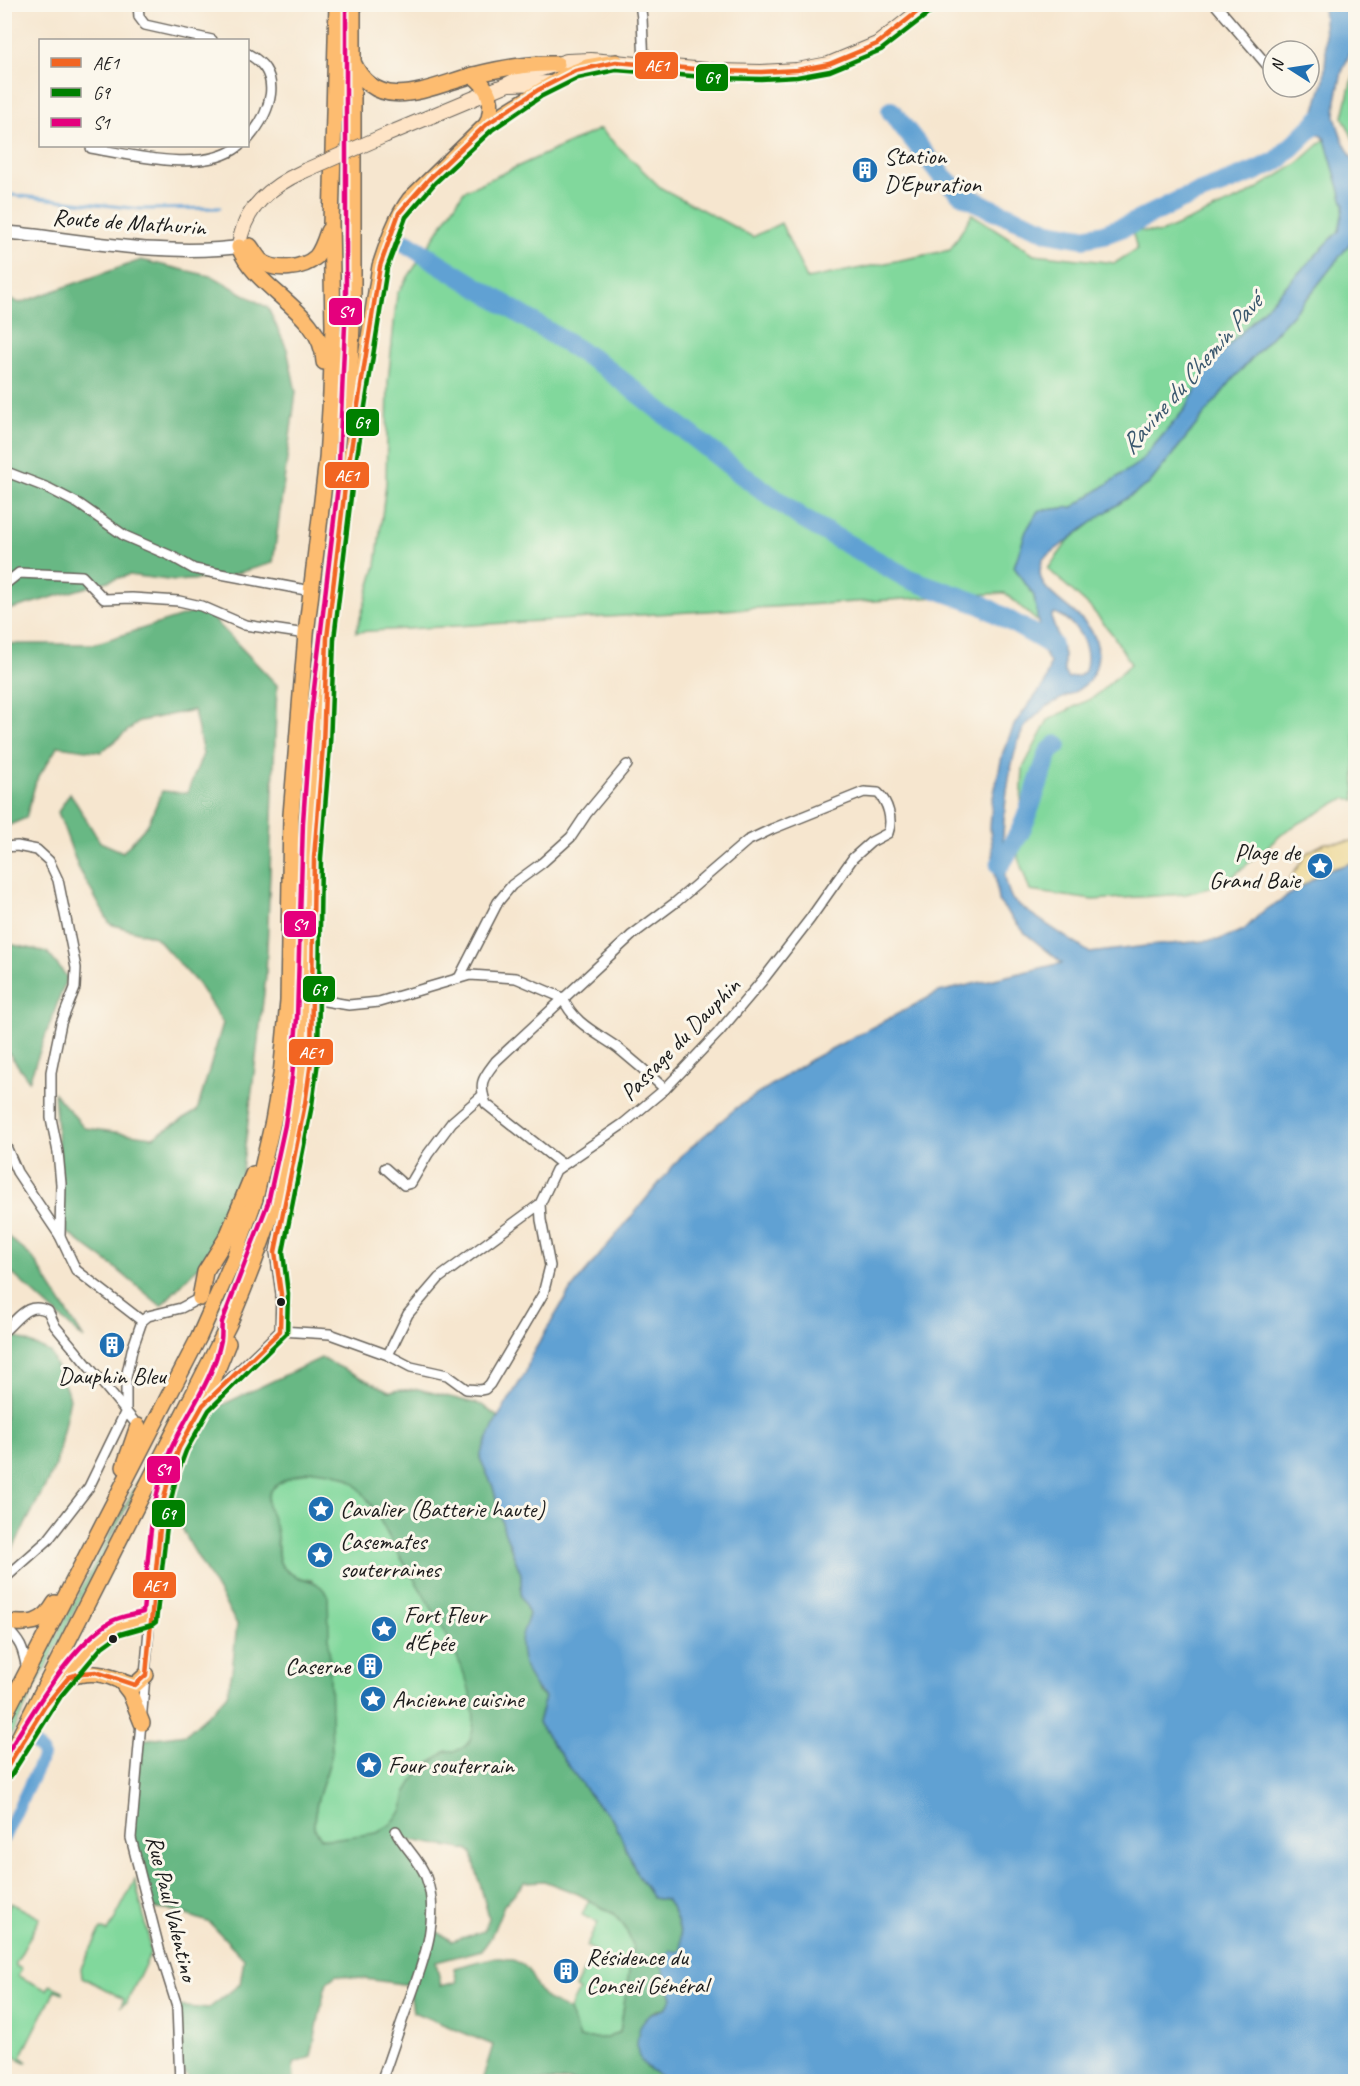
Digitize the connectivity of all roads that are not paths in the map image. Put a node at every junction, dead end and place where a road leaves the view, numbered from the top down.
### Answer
1 (138, 4) edge
2 (337, 4) edge
3 (353, 4) edge
4 (640, 4) edge
5 (928, 4) edge
6 (1215, 4) edge
7 (208, 39) edge
8 (249, 55) edge
9 (1261, 58) edge
10 (353, 61) junction
11 (616, 62) junction
12 (557, 64) junction
13 (644, 65) junction
14 (472, 75) junction
15 (550, 83) junction
16 (508, 84) junction
17 (488, 92) junction
18 (486, 124) junction
19 (249, 138) edge
20 (238, 147) edge
21 (91, 148) dead end
22 (331, 223) junction
23 (4, 232) edge
24 (245, 246) junction
25 (327, 459) junction
26 (4, 471) edge
27 (345, 487) junction
28 (4, 585) edge
29 (311, 591) junction
30 (306, 634) junction
31 (327, 638) junction
32 (627, 765) dead end
33 (4, 847) edge
34 (459, 978) junction
35 (562, 998) junction
36 (313, 999) junction
37 (665, 1089) junction
38 (483, 1095) junction
39 (273, 1121) junction
40 (4, 1142) edge
41 (563, 1165) junction
42 (385, 1168) dead end
43 (540, 1204) junction
44 (60, 1236) junction
45 (200, 1298) joint
46 (142, 1321) junction
47 (229, 1324) junction
48 (4, 1331) edge
49 (280, 1331) junction
50 (388, 1355) junction
51 (203, 1405) junction
52 (126, 1411) junction
53 (138, 1426) joint
54 (96, 1540) junction
55 (78, 1575) junction
56 (4, 1579) edge
57 (150, 1618) junction
58 (4, 1624) edge
59 (27, 1673) junction
60 (146, 1675) junction
61 (67, 1678) junction
62 (120, 1680) junction
63 (4, 1716) edge
64 (142, 1723) junction
65 (4, 1767) edge
66 (4, 1773) edge
67 (396, 1831) dead end
68 (180, 2082) edge
69 (381, 2082) edge

1 - 7 street
2 - 22 highway
3 - 10 highway
4 - 13 street
5 - 13 main road
6 - 9 street
8 - 19 street
10 - 14 highway
10 - 27 highway
11 - 12 main road
11 - 13 main road
11 - 15 highway
12 - 14 highway
12 - 16 main road
14 - 17 highway
15 - 16 main road
15 - 18 highway
16 - 17 main road
17 - 18 highway
17 - 24 main road, bridge
18 - 27 highway
20 - 21 street
22 - 24 highway
22 - 25 highway
23 - 24 street, Route de Mathurin
24 - 25 highway
25 - 29 highway
26 - 29 street
27 - 31 highway
28 - 30 street
29 - 30 highway
30 - 39 highway
31 - 36 street
31 - 47 highway
32 - 34 street
33 - 44 street
34 - 35 street
34 - 36 street
35 - 37 street
35 - 37 street, Passage du Dauphin
35 - 38 street
36 - 49 street
37 - 41 street, Passage du Dauphin
38 - 41 street
38 - 42 street
39 - 45 highway
39 - 54 highway
40 - 44 street
41 - 43 street, Passage du Dauphin
43 - 50 street
43 - 50 street
44 - 46 street
45 - 46 street
46 - 52 street
47 - 51 highway
47 - 65 highway
48 - 52 street
49 - 50 street
49 - 51 street, Rue Paul Valentino
51 - 57 street, Rue Paul Valentino
52 - 53 street
52 - 56 street
53 - 54 highway
54 - 55 highway
55 - 58 highway
55 - 59 highway
57 - 60 street, Rue Paul Valentino
57 - 61 highway
58 - 59 street
59 - 63 highway
60 - 62 highway
60 - 64 street, Rue Paul Valentino
61 - 62 highway
61 - 66 highway
62 - 64 highway
64 - 68 street, Rue Paul Valentino
67 - 69 street

